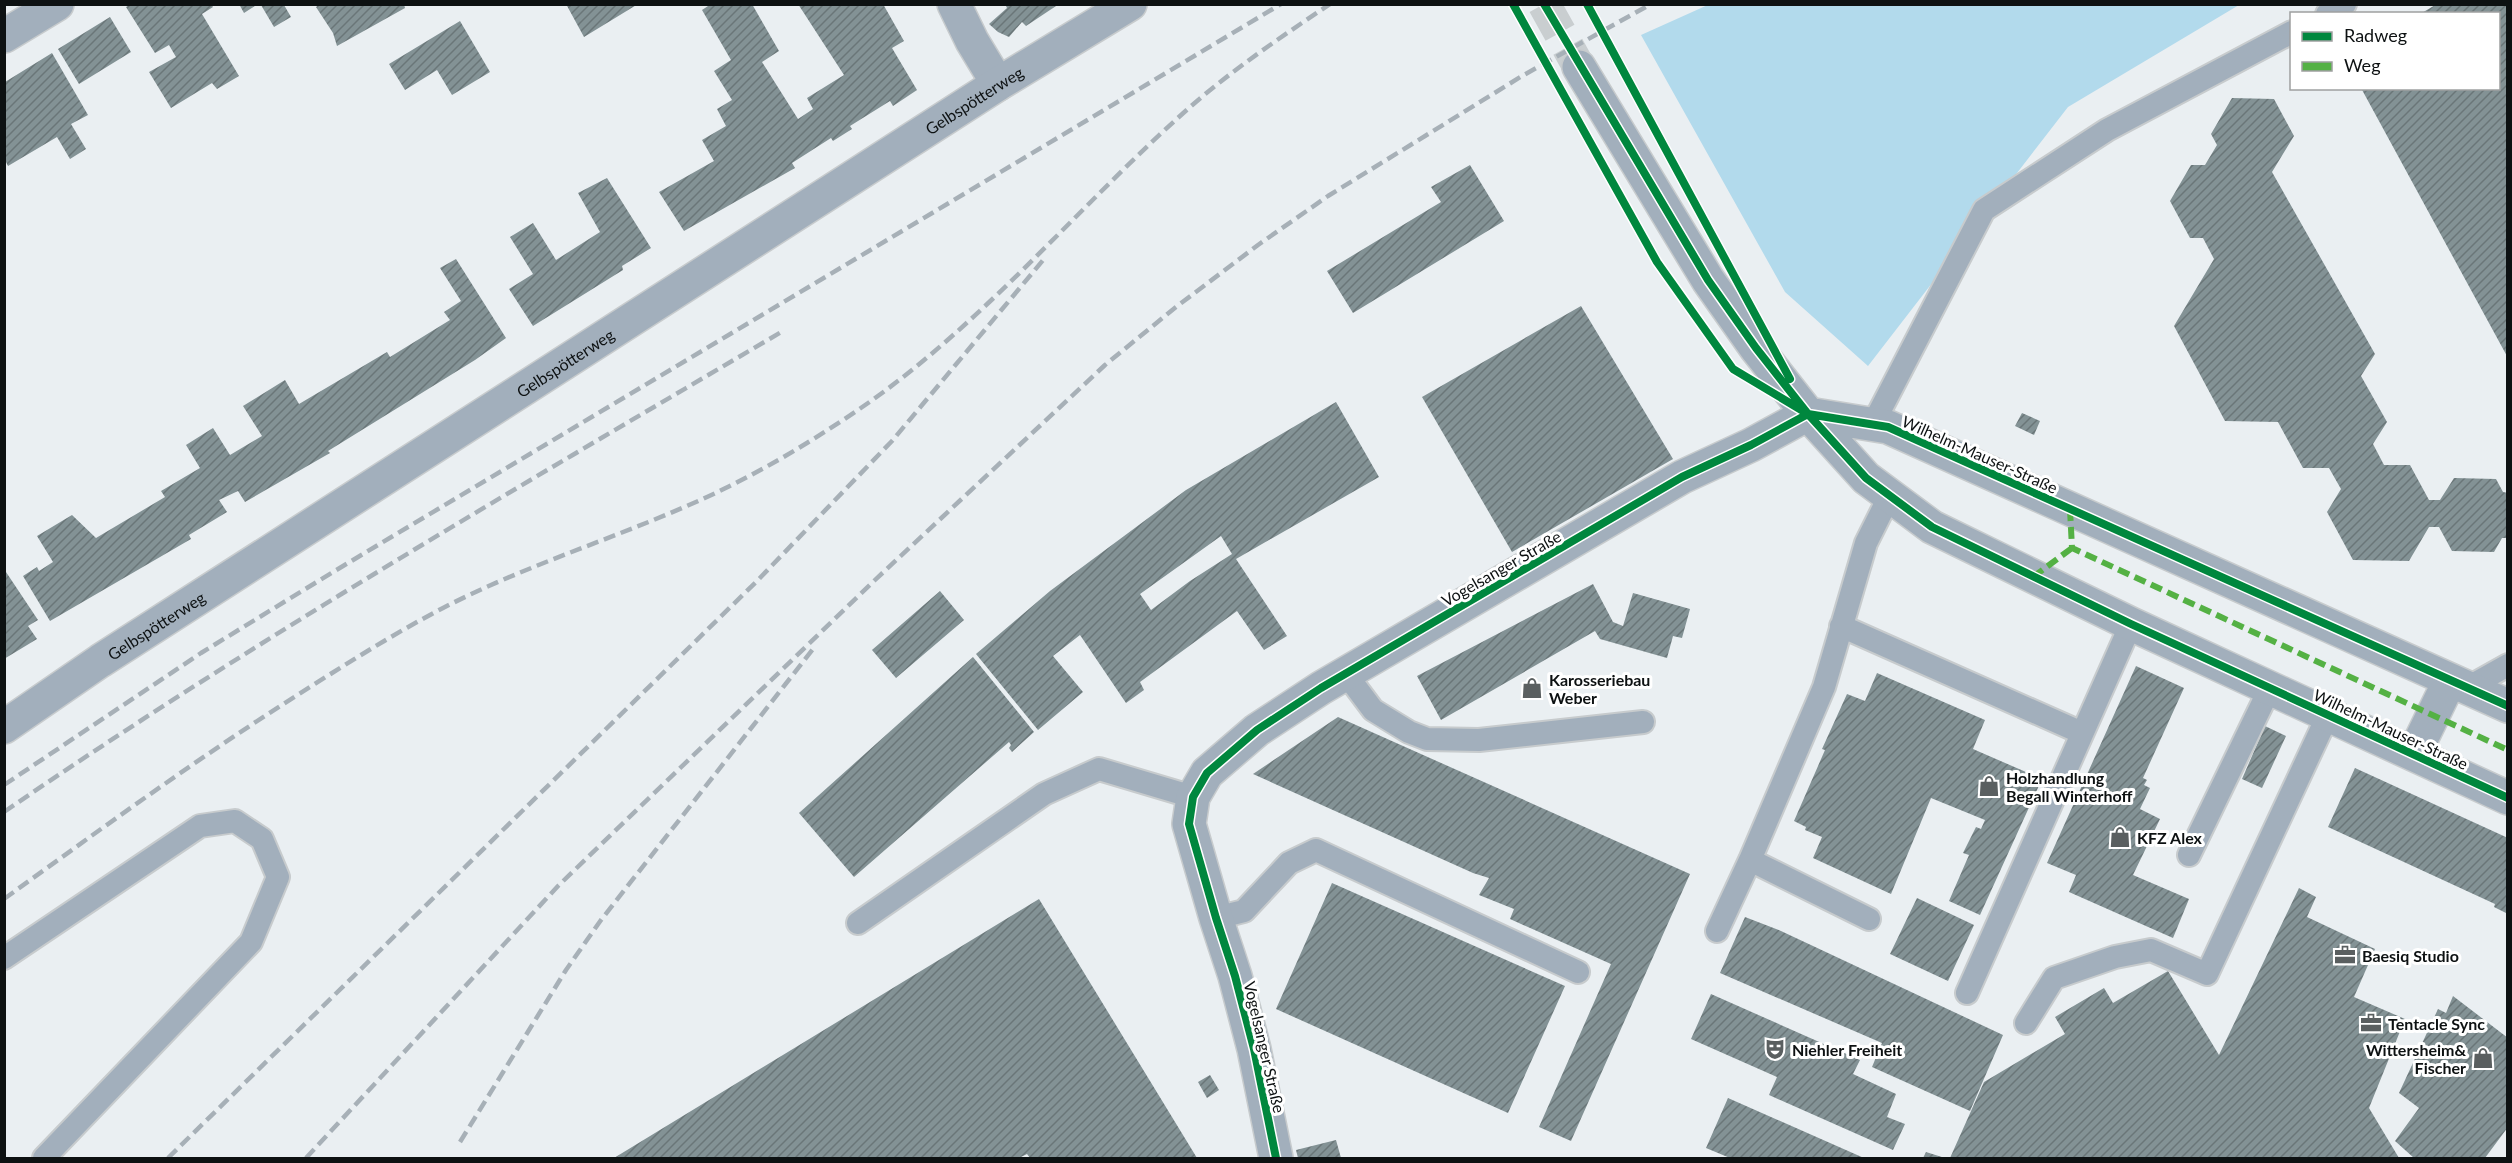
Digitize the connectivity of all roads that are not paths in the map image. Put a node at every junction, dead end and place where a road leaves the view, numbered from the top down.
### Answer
1 (57, 4) edge
2 (954, 4) edge
3 (1130, 4) edge
4 (2345, 4) edge
5 (2331, 12) edge
6 (2290, 33) edge
7 (4, 36) edge
8 (1579, 67) tunnel mouth
9 (998, 84) junction
10 (1808, 414) junction
11 (1873, 424) junction
12 (1890, 495) junction
13 (2131, 624) junction
14 (1841, 626) junction
15 (2508, 665) edge
16 (1347, 674) junction
17 (2458, 684) junction
18 (2270, 688) junction
19 (2508, 706) edge
20 (2328, 715) junction
21 (1643, 722) dead end
22 (4, 727) edge
23 (2082, 733) junction
24 (2414, 754) junction
25 (1193, 797) junction
26 (2508, 798) edge
27 (2189, 855) dead end
28 (1750, 860) junction
29 (1216, 918) junction
30 (1869, 920) dead end
31 (858, 923) dead end
32 (1716, 931) dead end
33 (4, 958) edge
34 (1578, 972) dead end
35 (1967, 993) dead end
36 (2026, 1023) dead end
37 (44, 1158) edge
38 (1276, 1158) edge

1 - 7 street
2 - 9 street
3 - 9 street, Gelbspötterweg
4 - 5 lane
6 - 11 lane
8 - 10 street
9 - 22 street, Gelbspötterweg
10 - 11 street, Wilhelm-Mauser-Straße
10 - 12 street, Wilhelm-Mauser-Straße
10 - 16 street, Vogelsanger Straße
11 - 17 street, Wilhelm-Mauser-Straße
12 - 13 street, Wilhelm-Mauser-Straße
12 - 14 lane
13 - 18 street, Wilhelm-Mauser-Straße
13 - 23 lane
14 - 23 lane
14 - 28 lane
15 - 17 lane
16 - 21 lane
16 - 25 street, Vogelsanger Straße
17 - 19 street, Wilhelm-Mauser-Straße
17 - 24 street, Wilhelm-Mauser-Straße
18 - 20 street, Wilhelm-Mauser-Straße
18 - 27 lane
20 - 24 street, Wilhelm-Mauser-Straße
20 - 36 lane
23 - 35 lane
24 - 26 street, Wilhelm-Mauser-Straße
25 - 29 street, Vogelsanger Straße
25 - 31 lane
28 - 30 lane
28 - 32 lane
29 - 34 lane
29 - 38 street, Vogelsanger Straße
33 - 37 lane

